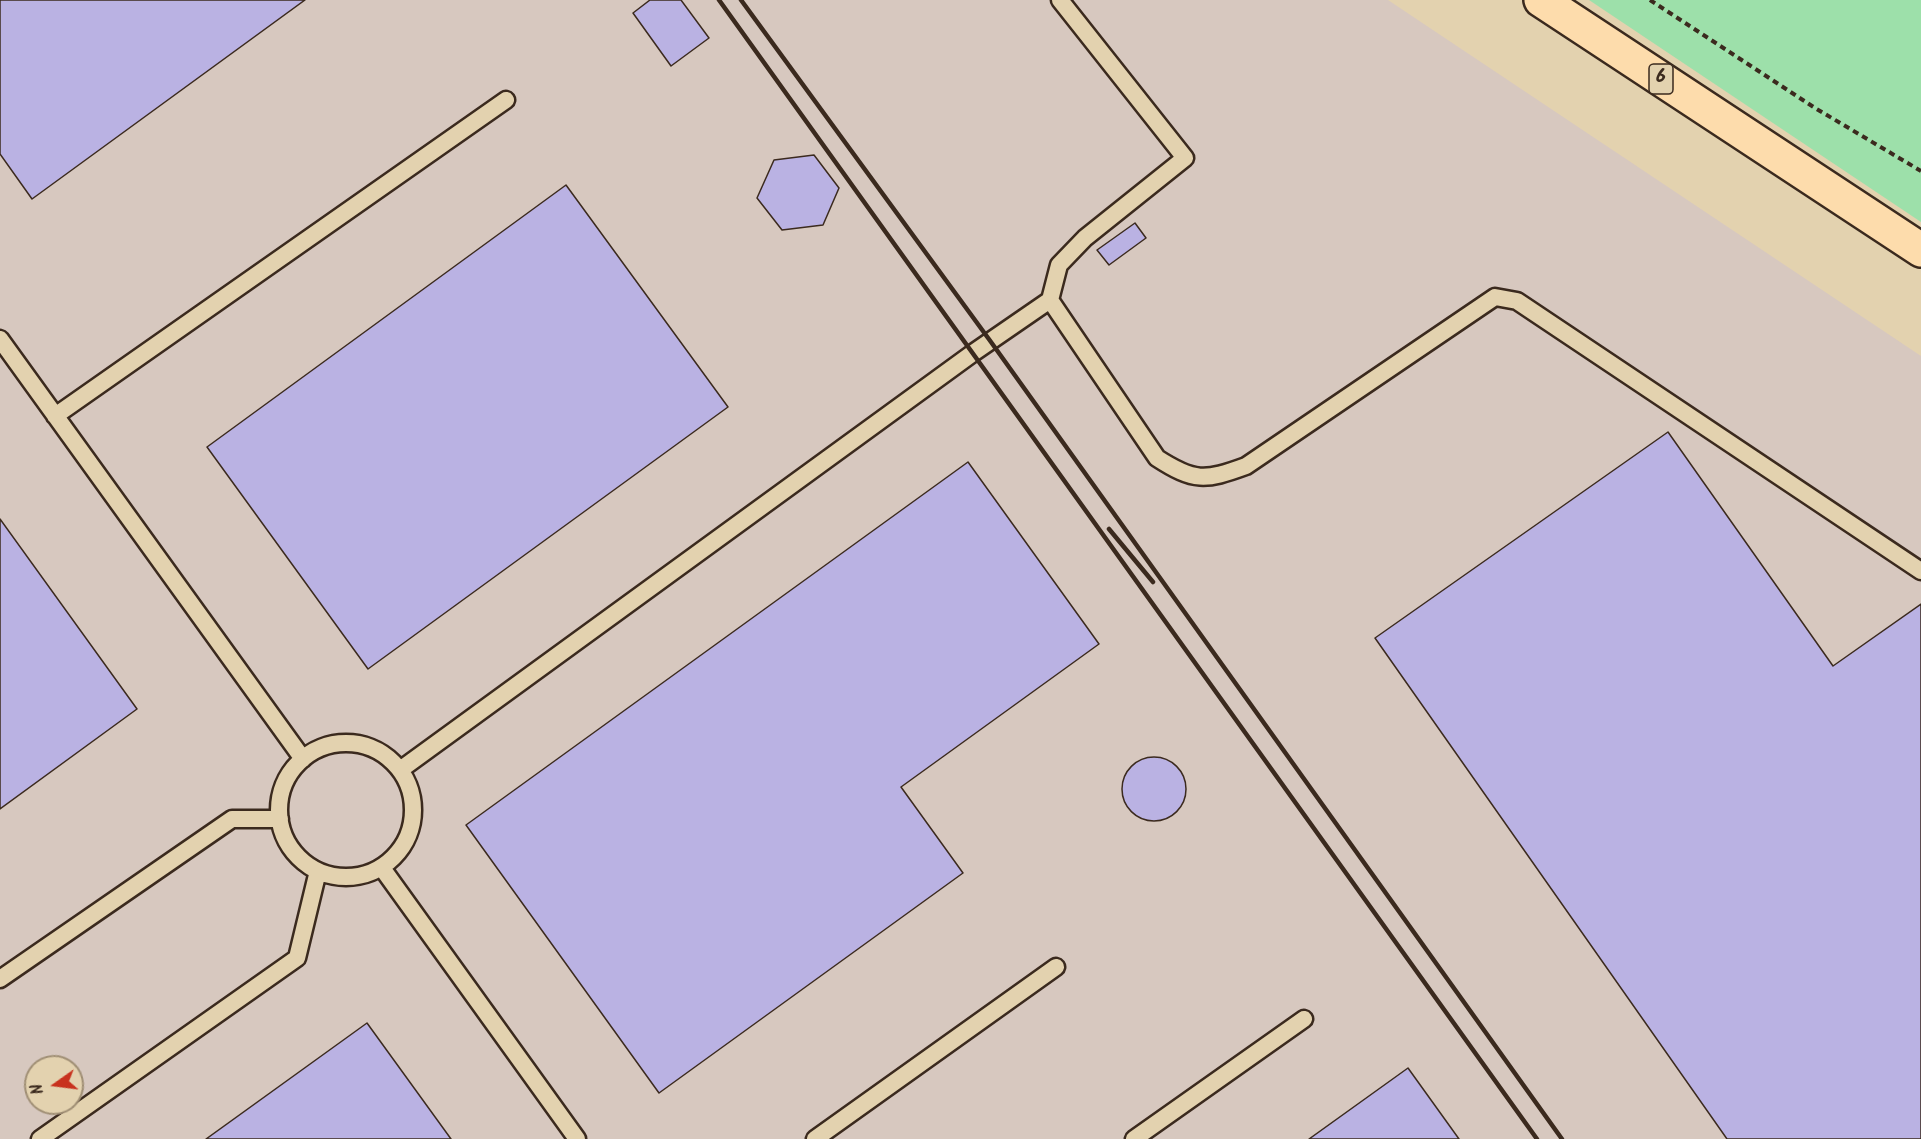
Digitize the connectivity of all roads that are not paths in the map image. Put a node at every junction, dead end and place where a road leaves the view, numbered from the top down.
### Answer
1 (1060, 0) edge
2 (1541, 0) edge
3 (506, 100) dead end
4 (1921, 250) edge
5 (1050, 300) junction
6 (0, 339) edge
7 (55, 416) junction
8 (1921, 571) edge
9 (303, 759) junction
10 (400, 770) junction
11 (280, 819) junction
12 (382, 868) junction
13 (318, 871) junction
14 (1056, 967) dead end
15 (0, 979) edge
16 (1304, 1019) dead end
17 (40, 1139) edge
18 (577, 1139) edge
19 (815, 1139) edge
20 (1134, 1139) edge

1 - 5 lane
2 - 4 main road, 6
3 - 7 lane
5 - 8 lane
5 - 10 lane
6 - 7 lane
7 - 9 lane
9 - 10 lane
9 - 11 lane
10 - 12 lane
11 - 13 lane
11 - 15 lane
12 - 13 lane
12 - 18 lane
13 - 17 lane
14 - 19 lane
16 - 20 lane

